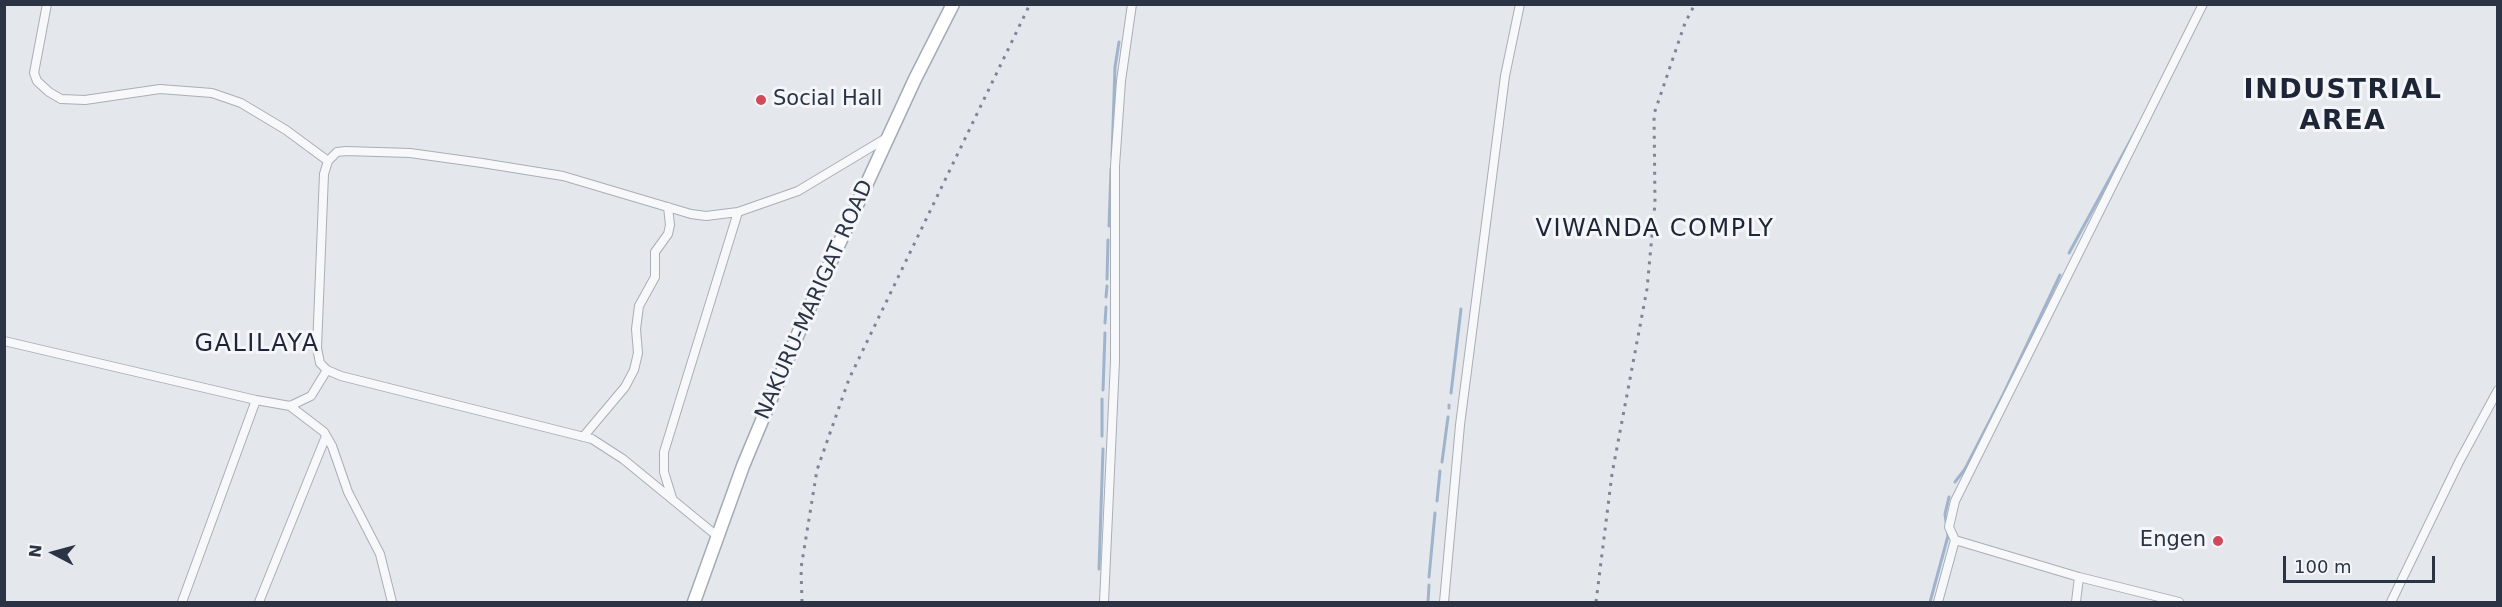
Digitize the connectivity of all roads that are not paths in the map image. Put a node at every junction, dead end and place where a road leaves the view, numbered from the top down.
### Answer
1 (47, 4) edge
2 (952, 4) edge
3 (1132, 4) edge
4 (1520, 4) edge
5 (2203, 4) edge
6 (888, 136) junction
7 (328, 160) junction
8 (668, 207) junction
9 (738, 212) junction
10 (4, 340) edge
11 (327, 370) junction
12 (2498, 390) edge
13 (256, 400) junction
14 (290, 406) junction
15 (326, 436) junction
16 (583, 437) junction
17 (674, 501) junction
18 (717, 536) junction
19 (1955, 540) junction
20 (2079, 577) junction
21 (182, 603) edge
22 (260, 603) edge
23 (392, 603) edge
24 (694, 603) edge
25 (1104, 603) edge
26 (1444, 603) edge
27 (1938, 603) edge
28 (2076, 603) edge
29 (2179, 603) edge
30 (2391, 603) edge

1 - 7 street
2 - 6 main road, NAKURU-MARIGAT ROAD
3 - 25 street
4 - 26 street
5 - 19 street
6 - 9 street
6 - 18 main road, NAKURU-MARIGAT ROAD
7 - 8 street
7 - 11 street
8 - 9 street
8 - 16 street
9 - 17 street
10 - 13 street
11 - 14 street
11 - 16 street
12 - 30 street
13 - 14 street
13 - 21 street
14 - 15 street
15 - 22 street
15 - 23 street
16 - 17 street
17 - 18 street
18 - 24 main road, NAKURU-MARIGAT ROAD
19 - 20 street
19 - 27 street
20 - 28 street
20 - 29 street

